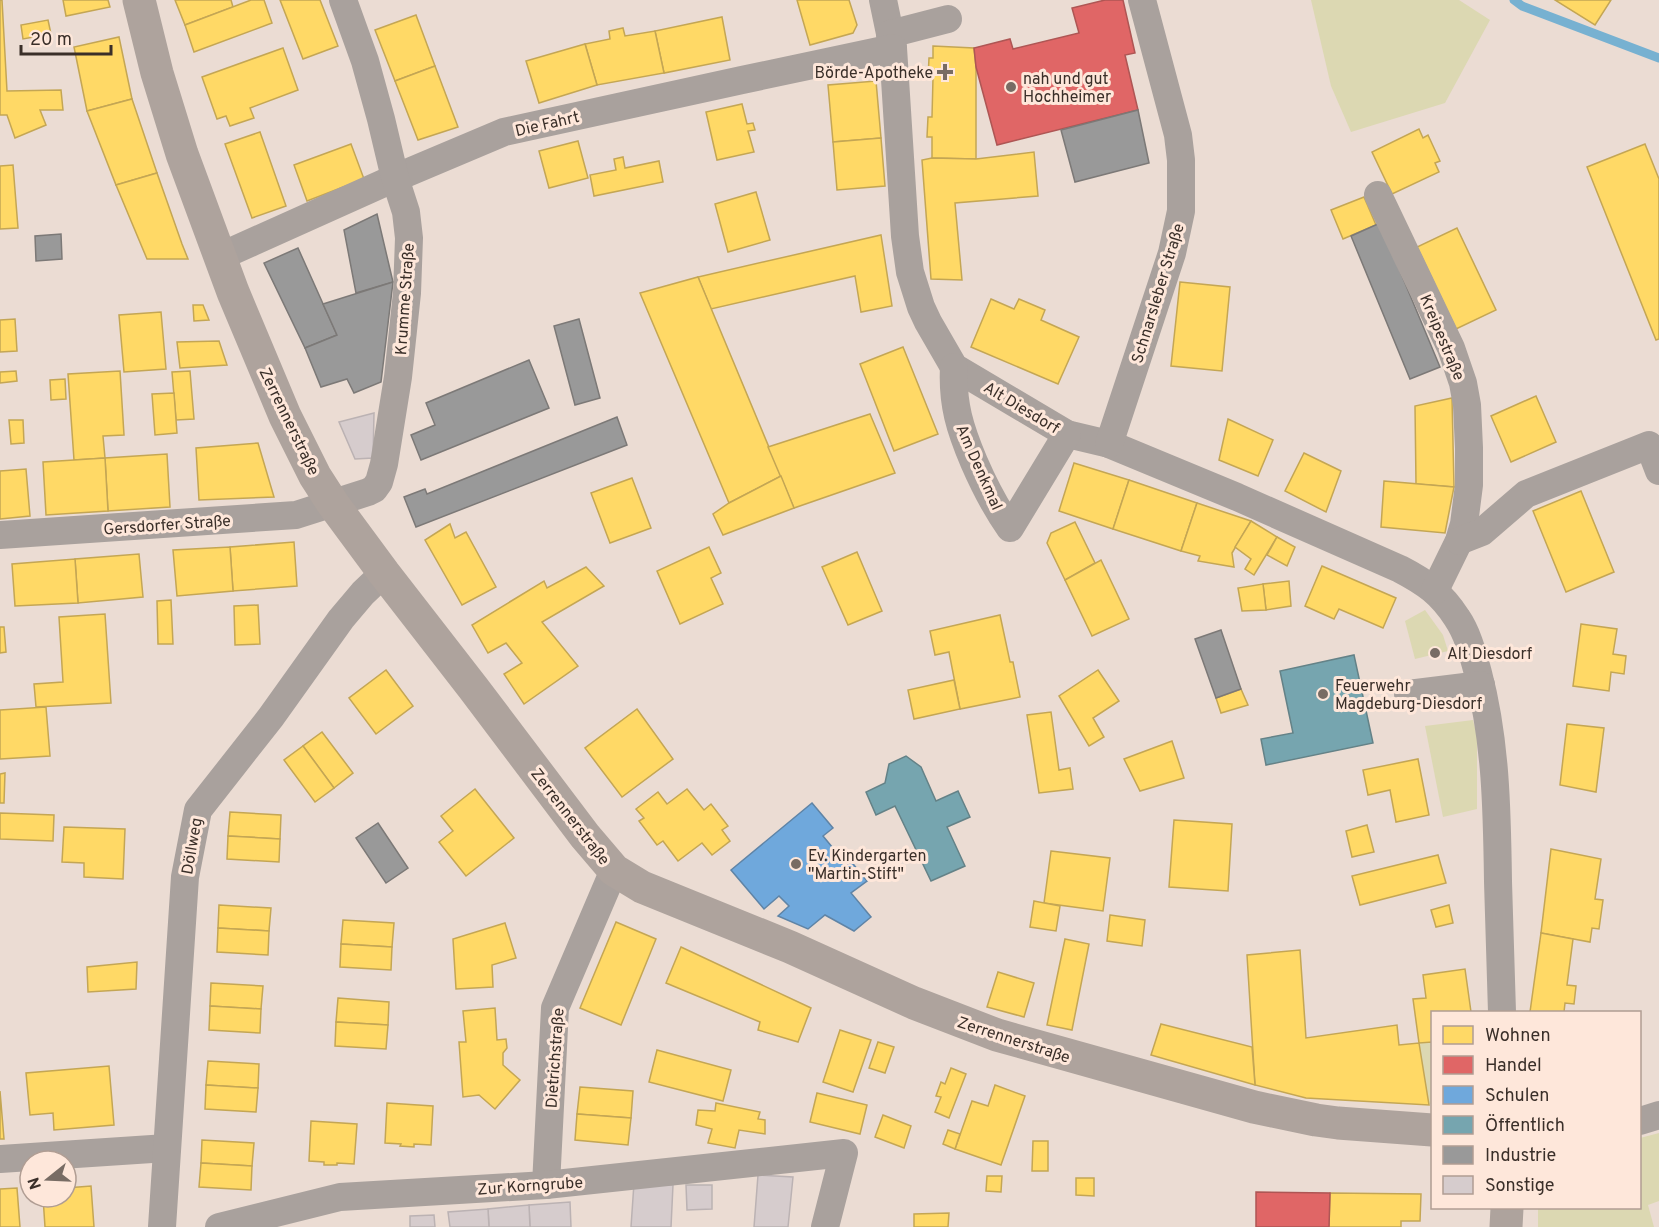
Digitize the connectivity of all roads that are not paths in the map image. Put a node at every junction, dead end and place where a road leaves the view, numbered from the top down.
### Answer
1 (139, 0) edge
2 (343, 0) edge
3 (883, 0) edge
4 (1142, 0) edge
5 (948, 19) dead end
6 (891, 41) junction
7 (395, 178) junction
8 (1378, 195) dead end
9 (219, 257) junction
10 (954, 367) junction
11 (1067, 434) junction
12 (1109, 444) junction
13 (1659, 471) edge
14 (333, 504) junction
15 (0, 535) edge
16 (1459, 541) junction
17 (384, 573) junction
18 (1435, 590) junction
19 (1481, 685) junction
20 (1408, 694) dead end
21 (614, 870) junction
22 (1502, 1011) edge
23 (1659, 1115) edge
24 (1641, 1120) edge
25 (1431, 1130) edge
26 (167, 1148) junction
27 (0, 1159) edge
28 (546, 1185) junction
29 (1507, 1209) edge
30 (162, 1227) edge
31 (219, 1227) edge
32 (825, 1227) edge
33 (1506, 1227) edge

1 - 9 main road, Zerrennerstraße
2 - 7 street, Krumme Straße
3 - 6 street, Alt Diesdorf
4 - 12 street, Schnarsleber Straße
5 - 6 street, Die Fahrt
6 - 7 street, Die Fahrt
6 - 10 street, Alt Diesdorf
7 - 9 street, Die Fahrt
7 - 14 street, Krumme Straße
8 - 16 street, Kreipestraße
9 - 14 main road, Zerrennerstraße
10 - 11 street, Alt Diesdorf
10 - 11 street, Am Denkmal
11 - 12 street, Alt Diesdorf
12 - 18 street, Alt Diesdorf
13 - 16 street
14 - 15 street, Gersdorfer Straße
14 - 17 main road, Zerrennerstraße
16 - 18 street, Kreipestraße
17 - 21 main road, Zerrennerstraße
17 - 26 street, Döllweg
18 - 19 street, Alt Diesdorf
19 - 20 street
19 - 22 street, Alt Diesdorf
21 - 25 main road, Zerrennerstraße
21 - 28 street, Dietrichstraße
23 - 24 street
26 - 27 street
26 - 30 street, Döllweg
28 - 31 street, Zur Korngrube
28 - 32 street, Zur Korngrube
29 - 33 main road

